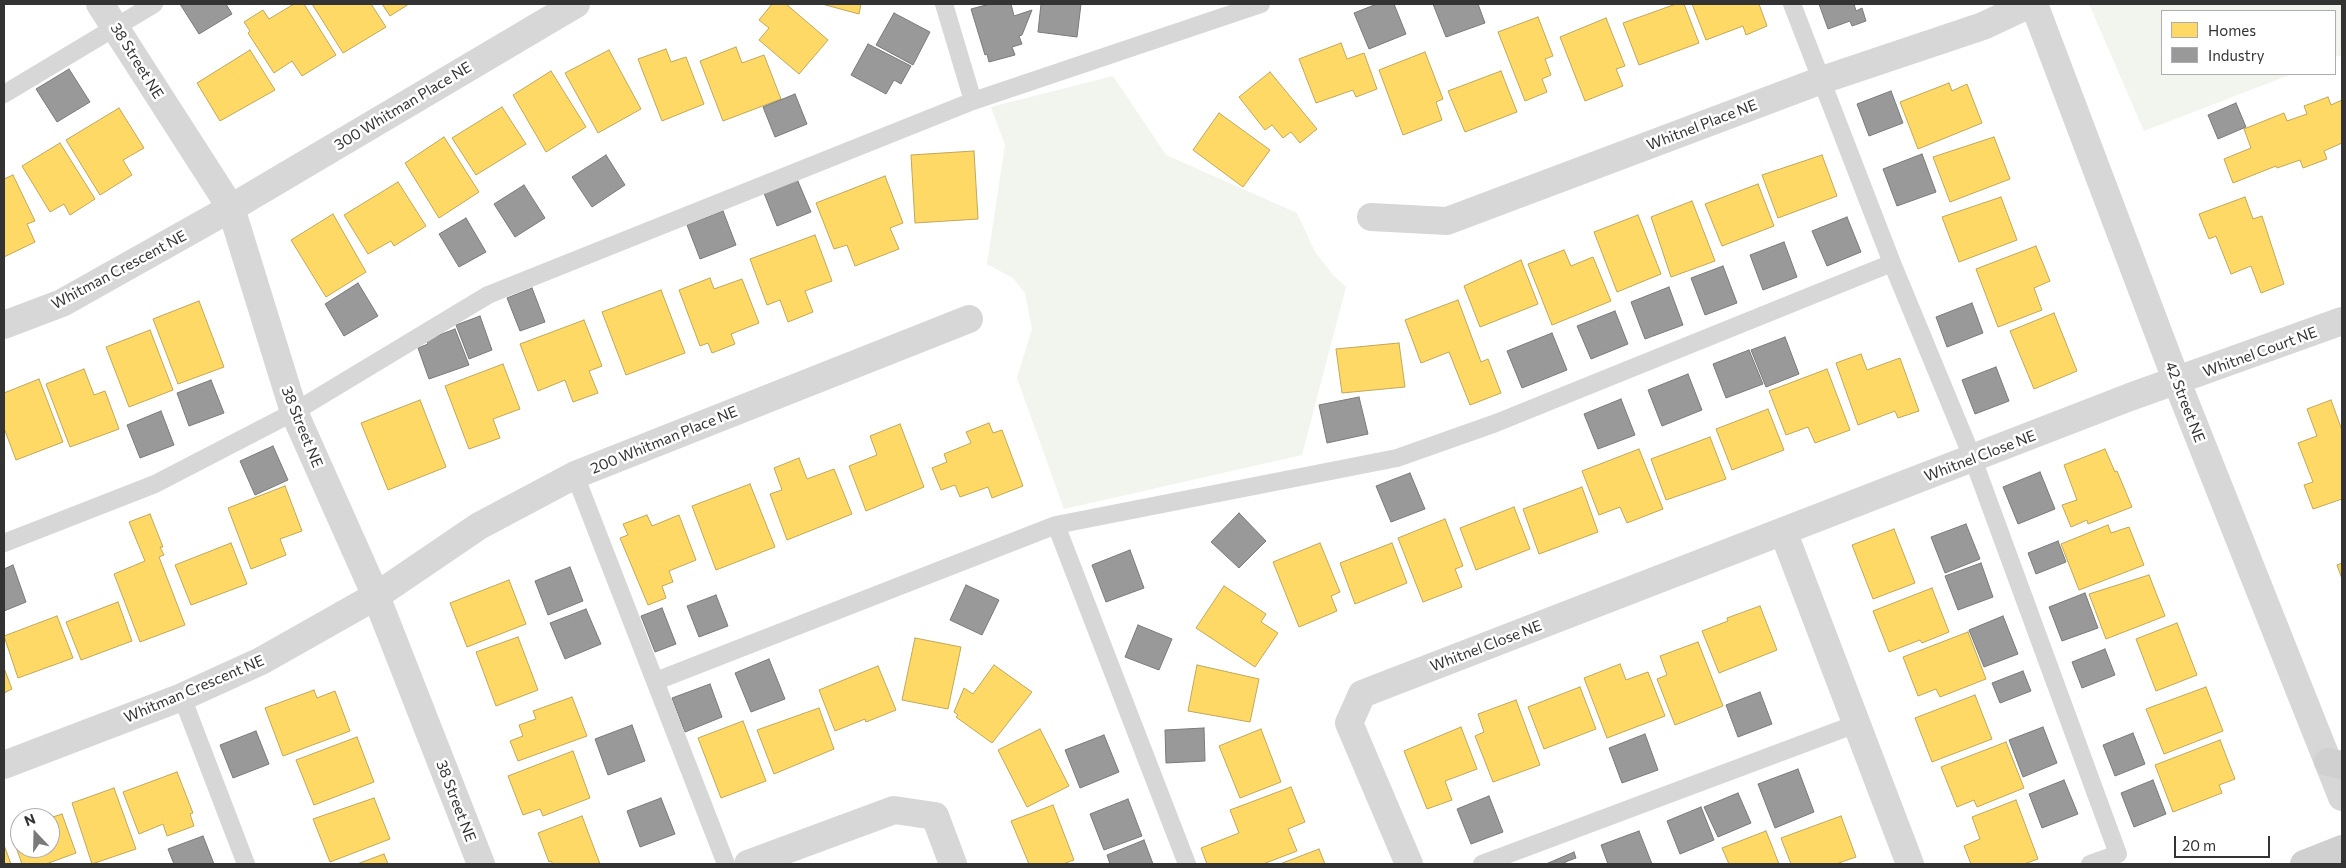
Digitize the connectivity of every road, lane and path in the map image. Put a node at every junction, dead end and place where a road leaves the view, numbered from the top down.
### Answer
1 (100, 4) edge
2 (154, 4) edge
3 (576, 4) edge
4 (944, 4) edge
5 (1261, 4) edge
6 (1792, 4) edge
7 (2030, 4) edge
8 (2034, 4) edge
9 (116, 27) junction
10 (1822, 80) junction
11 (4, 94) edge
12 (973, 101) junction
13 (231, 208) junction
14 (1371, 217) dead end
15 (1892, 263) junction
16 (969, 319) dead end
17 (2342, 321) edge
18 (4, 325) edge
19 (2177, 382) junction
20 (294, 412) junction
21 (1973, 459) junction
22 (575, 475) junction
23 (1056, 525) junction
24 (1783, 530) junction
25 (4, 543) edge
26 (376, 596) junction
27 (656, 681) junction
28 (182, 697) junction
29 (1856, 724) junction
30 (2335, 763) edge
31 (4, 765) edge
32 (2342, 797) edge
33 (2342, 849) edge
34 (246, 864) edge
35 (481, 864) edge
36 (726, 864) edge
37 (748, 864) edge
38 (953, 864) edge
39 (1187, 864) edge
40 (1409, 864) edge
41 (1482, 864) edge
42 (1910, 864) edge
43 (2090, 864) edge
44 (2304, 864) edge

1 - 9 street, 38 Street NE
2 - 9 lane
3 - 13 street, 300 Whitman Place NE
4 - 12 lane
5 - 12 lane
6 - 10 lane
7 - 10 street, Whitnel Place NE
8 - 19 street, 42 Street NE
9 - 11 lane
9 - 13 street, 38 Street NE
10 - 14 street, Whitnel Place NE
10 - 15 lane
12 - 20 lane
13 - 18 street, Whitman Crescent NE
13 - 20 street, 38 Street NE
15 - 21 lane
15 - 23 lane
16 - 22 street, 200 Whitman Place NE
17 - 19 street, Whitnel Court NE
19 - 21 street, Whitnel Close NE
19 - 30 street, 42 Street NE
20 - 25 lane
20 - 26 street, 38 Street NE
21 - 24 street, Whitnel Close NE
21 - 43 lane
22 - 26 street, 200 Whitman Place NE
22 - 27 lane
23 - 27 lane
23 - 39 lane
24 - 29 street
24 - 40 street, Whitnel Close NE
26 - 28 street, Whitman Crescent NE
26 - 35 street, 38 Street NE
27 - 36 lane
28 - 31 street, Whitman Crescent NE
28 - 34 lane
29 - 41 lane
29 - 42 street
30 - 32 street, 42 Street NE
33 - 44 main road
37 - 38 street

